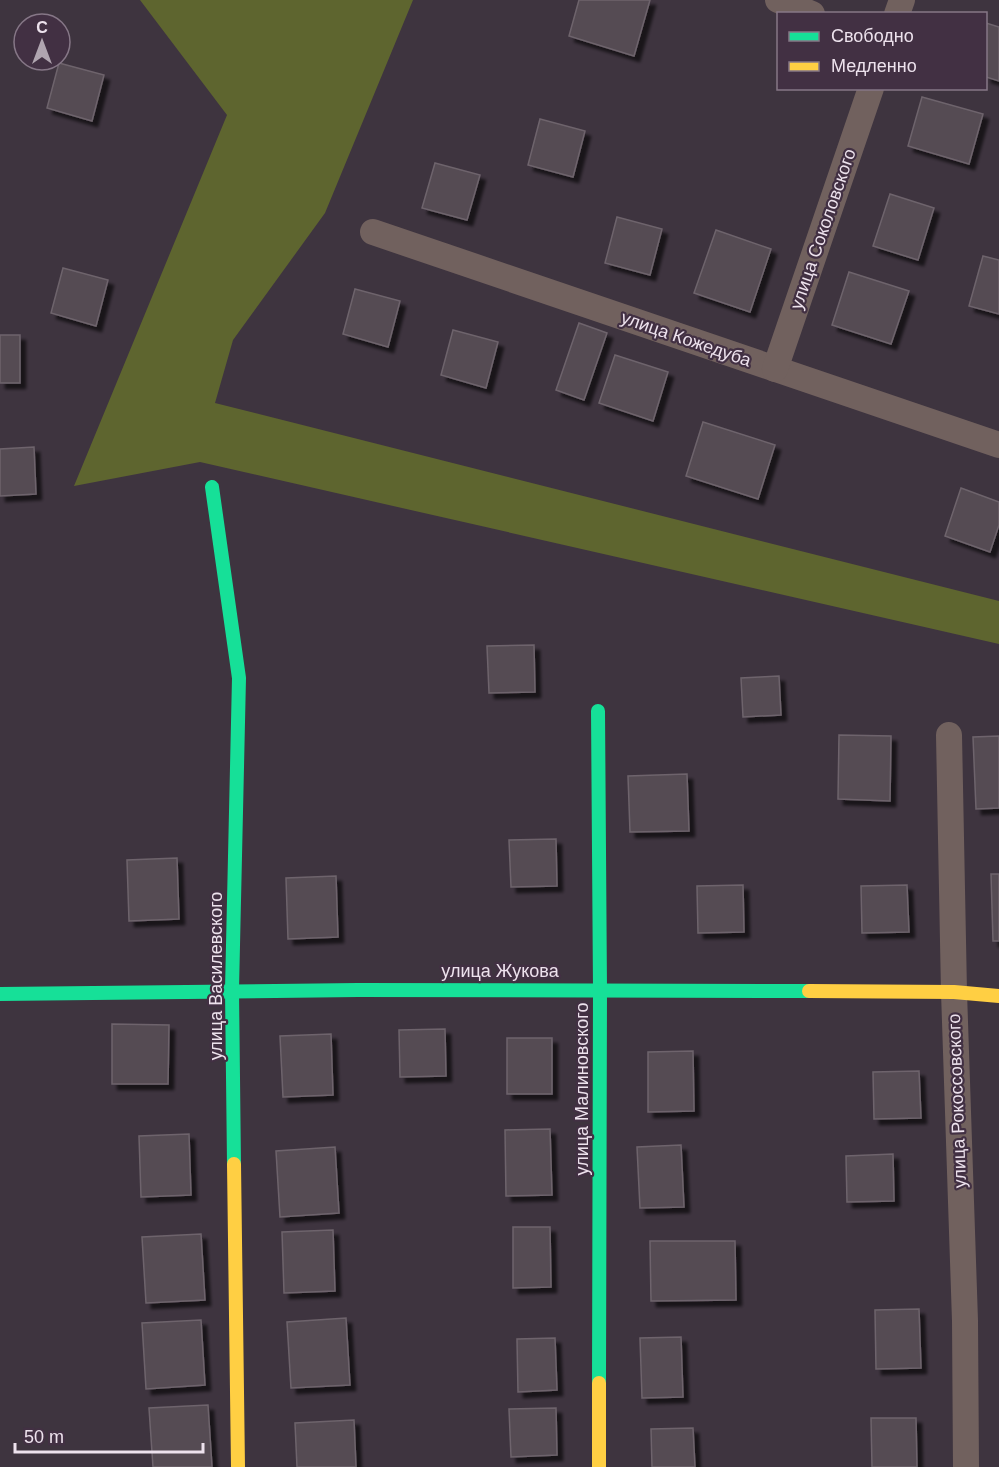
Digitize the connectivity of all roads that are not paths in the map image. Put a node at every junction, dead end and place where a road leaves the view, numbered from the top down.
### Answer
1 (778, 0) edge
2 (807, 12) edge
3 (871, 90) edge
4 (373, 232) dead end
5 (775, 369) junction
6 (999, 445) edge
7 (213, 487) dead end
8 (598, 711) dead end
9 (949, 735) dead end
10 (600, 989) junction
11 (232, 990) junction
12 (954, 992) junction
13 (0, 994) edge
14 (999, 996) edge
15 (238, 1467) edge
16 (599, 1467) edge
17 (966, 1467) edge

1 - 2 street
3 - 5 street, улица Соколовского
4 - 5 street, улица Кожедуба
5 - 6 street, улица Кожедуба
7 - 11 street, улица Василевского
8 - 10 street, улица Малиновского
9 - 12 street, улица Рокоссовского
10 - 11 street, улица Жукова
10 - 12 street, улица Жукова
10 - 16 street, улица Малиновского
11 - 13 street, улица Жукова
11 - 15 street, улица Василевского
12 - 14 street, улица Жукова
12 - 17 street, улица Рокоссовского

